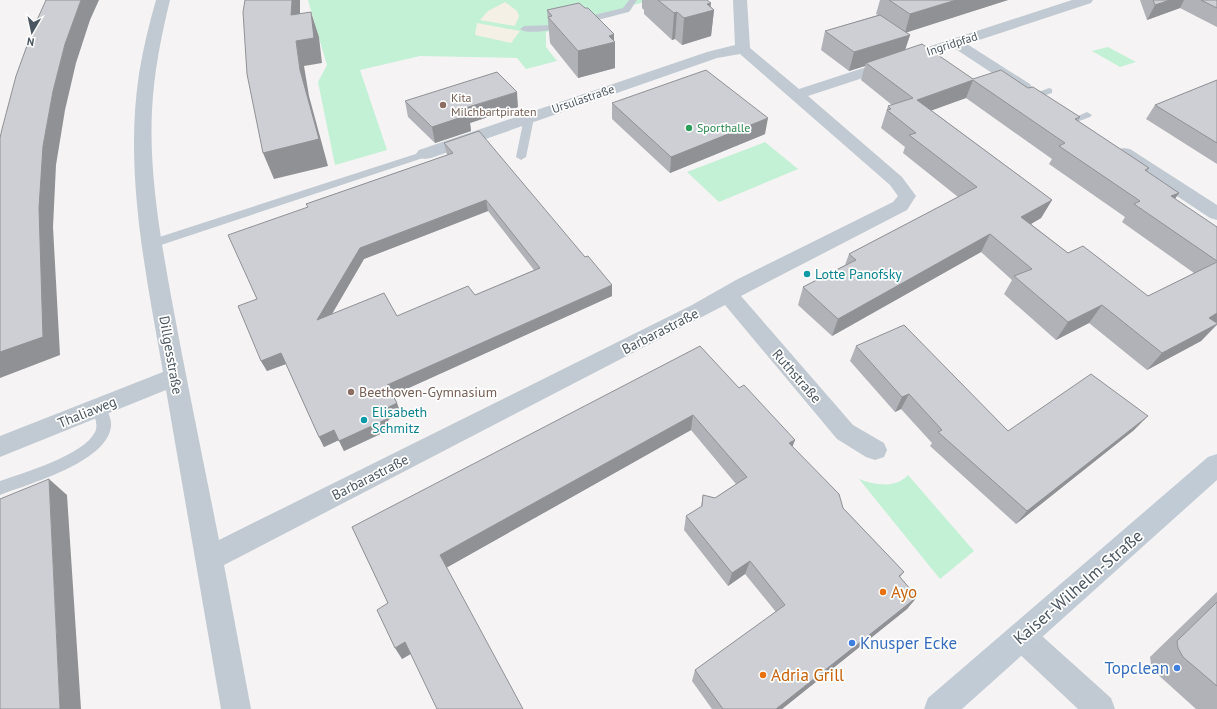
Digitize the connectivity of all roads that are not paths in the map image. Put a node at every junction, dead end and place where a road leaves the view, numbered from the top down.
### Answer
1 (163, 0) edge
2 (633, 0) edge
3 (740, 0) edge
4 (1086, 0) edge
5 (524, 29) dead end
6 (956, 43) junction
7 (743, 49) junction
8 (796, 95) junction
9 (1073, 117) edge
10 (529, 118) junction
11 (1112, 145) edge
12 (425, 154) joint
13 (522, 157) dead end
14 (1217, 214) edge
15 (151, 244) junction
16 (727, 294) junction
17 (175, 377) junction
18 (99, 407) junction
19 (0, 447) edge
20 (875, 450) dead end
21 (1217, 465) edge
22 (0, 488) edge
23 (210, 558) junction
24 (1022, 637) junction
25 (236, 709) edge
26 (939, 709) edge
27 (1100, 709) edge

1 - 15 street, Dillgesstraße
2 - 5 lane
3 - 7 street
4 - 6 street, Ingridpfad
6 - 8 street, Ingridpfad
6 - 9 street
7 - 8 street, Barbarastraße
7 - 10 street, Ursulastraße
8 - 16 street, Barbarastraße
10 - 12 street, Ursulastraße
10 - 13 lane
11 - 14 street
12 - 15 lane
15 - 17 street, Dillgesstraße
16 - 20 street, Ruthstraße
16 - 23 street, Barbarastraße
17 - 18 street, Thaliaweg
17 - 23 street, Dillgesstraße
18 - 19 street, Thaliaweg
18 - 22 lane
21 - 24 main road, Kaiser-Wilhelm-Straße
23 - 25 street, Dillgesstraße
24 - 26 main road, Kaiser-Wilhelm-Straße
24 - 27 street

